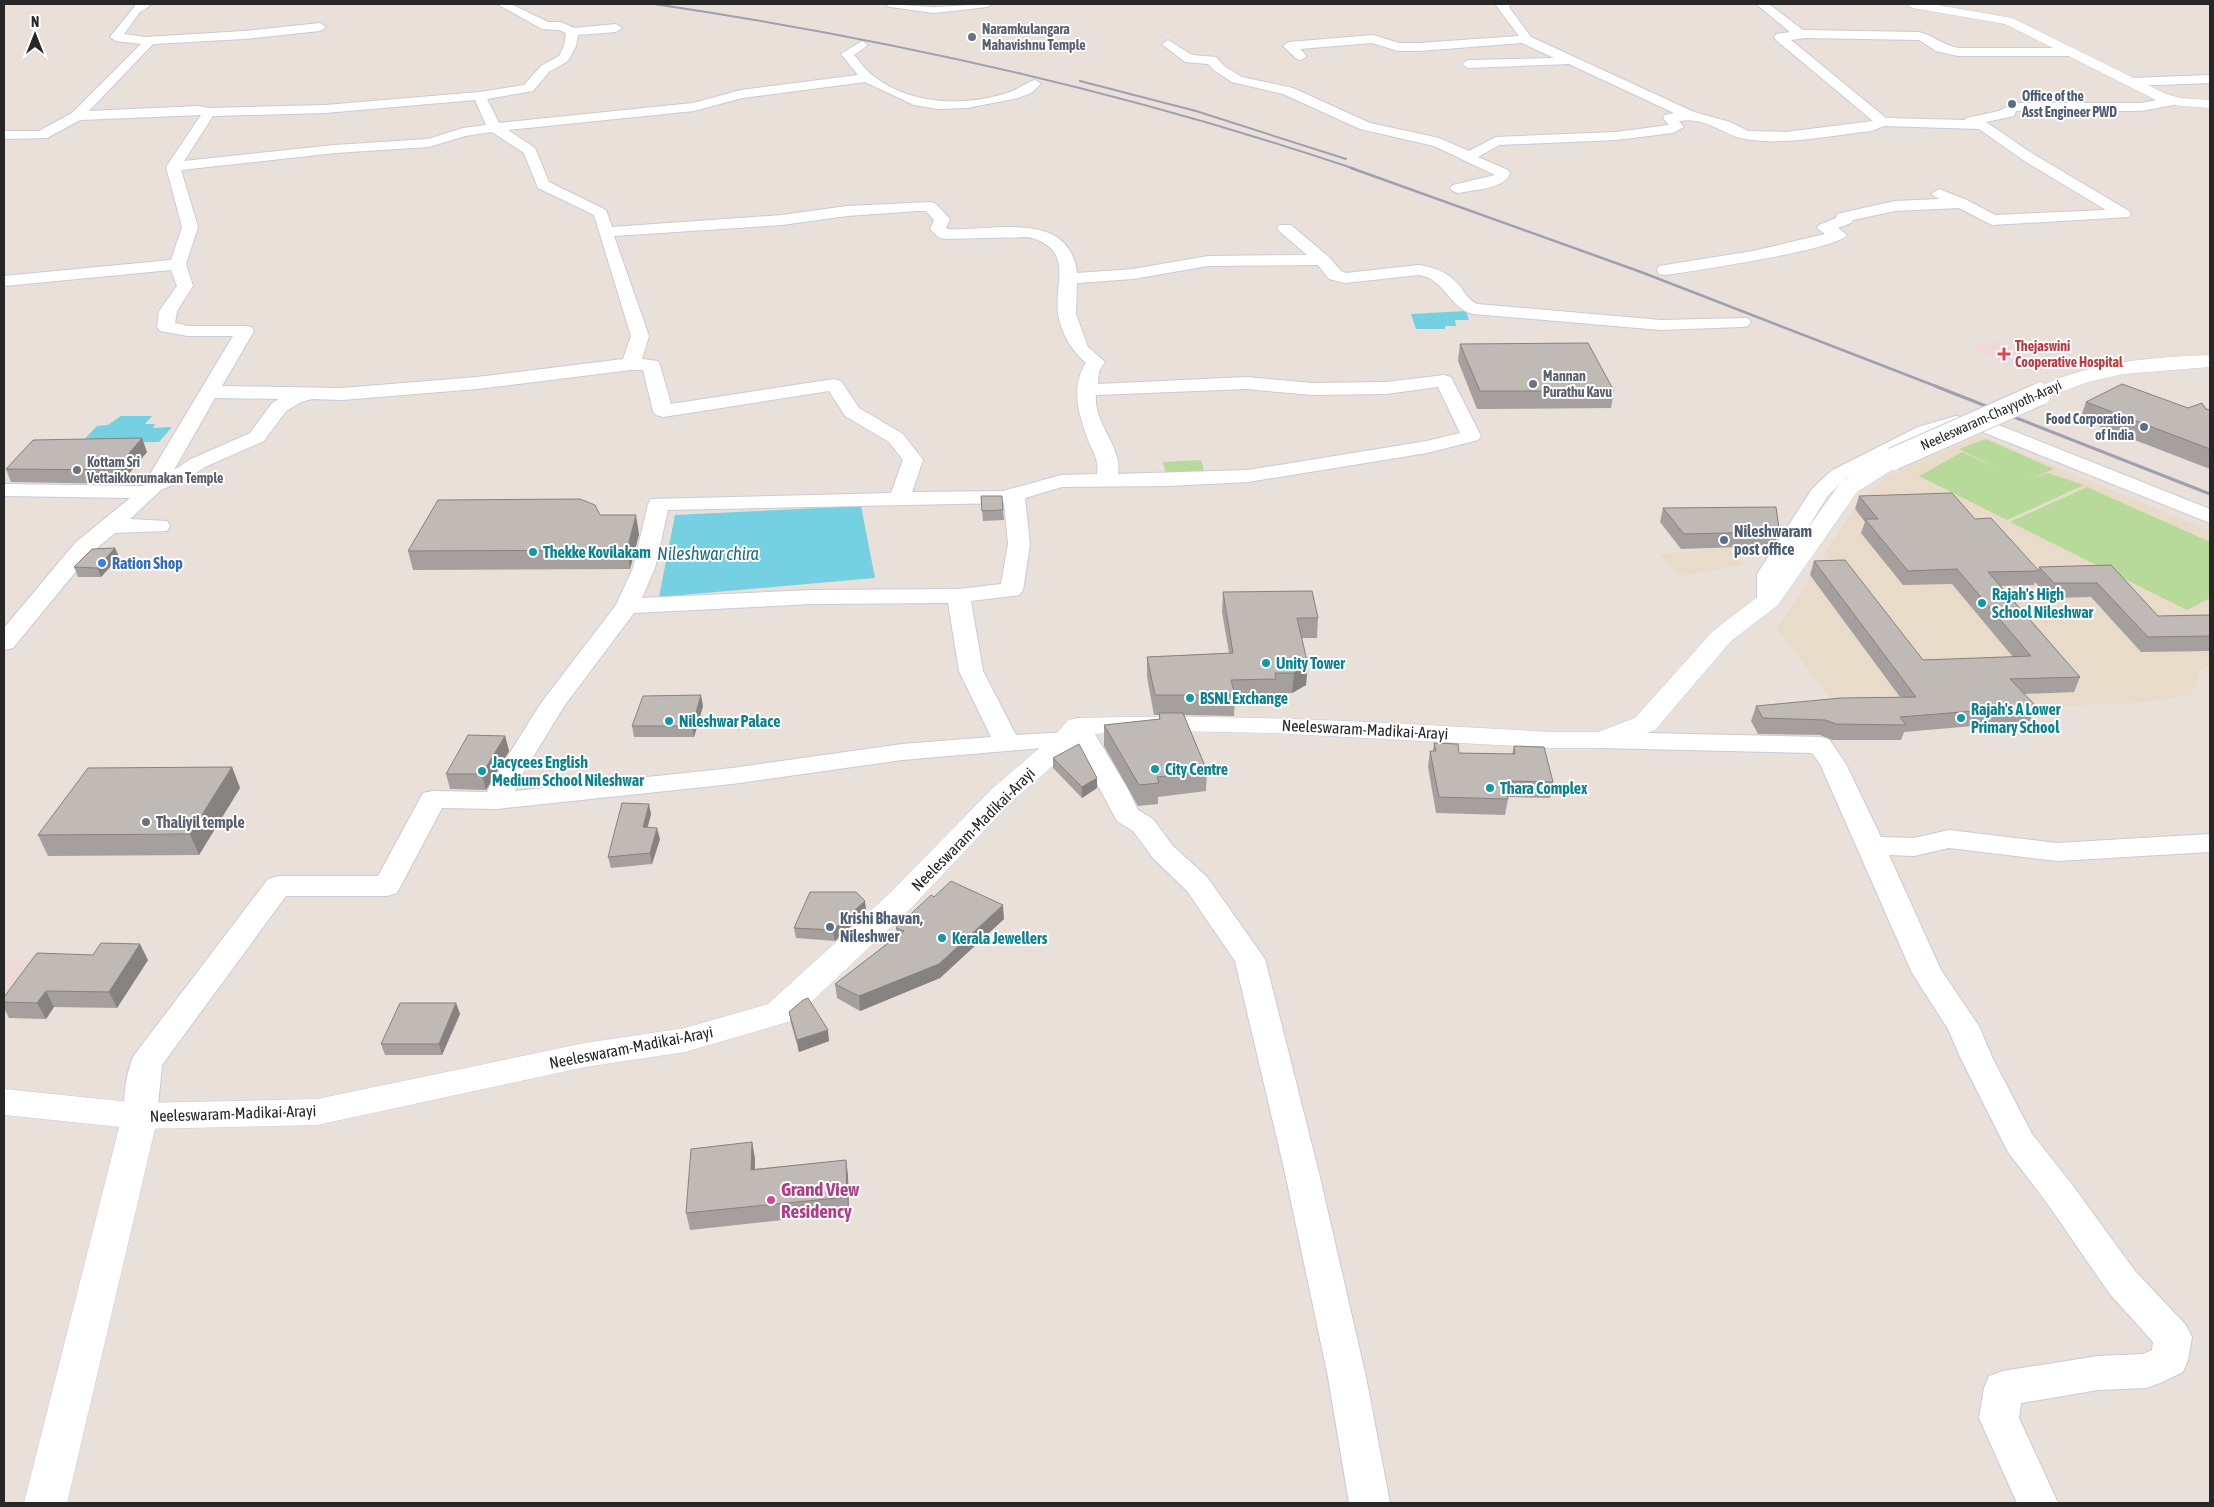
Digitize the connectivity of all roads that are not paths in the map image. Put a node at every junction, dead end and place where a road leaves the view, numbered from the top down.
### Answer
1 (139, 4) edge
2 (503, 4) edge
3 (890, 4) edge
4 (987, 4) edge
5 (1488, 4) edge
6 (1501, 4) edge
7 (1506, 4) edge
8 (1762, 4) edge
9 (1913, 4) edge
10 (320, 27) dead end
11 (616, 28) dead end
12 (572, 32) junction
13 (1799, 34) junction
14 (1524, 39) junction
15 (145, 41) junction
16 (1168, 44) dead end
17 (862, 45) dead end
18 (2069, 52) junction
19 (1301, 56) dead end
20 (1573, 61) junction
21 (1468, 64) dead end
22 (867, 78) junction
23 (2210, 79) edge
24 (2132, 82) junction
25 (1034, 84) dead end
26 (479, 96) junction
27 (2173, 100) junction
28 (2210, 104) edge
29 (210, 112) junction
30 (1689, 115) junction
31 (76, 116) junction
32 (1882, 122) junction
33 (1982, 125) junction
34 (495, 128) junction
35 (4, 135) edge
36 (1468, 155) junction
37 (173, 167) junction
38 (1458, 188) dead end
39 (1939, 194) dead end
40 (1962, 203) junction
41 (1284, 228) dead end
42 (605, 232) junction
43 (1323, 260) junction
44 (178, 264) junction
45 (1665, 270) dead end
46 (1069, 279) junction
47 (4, 281) edge
48 (1742, 322) dead end
49 (2210, 361) edge
50 (631, 364) junction
51 (1088, 390) junction
52 (209, 392) junction
53 (314, 393) junction
54 (1893, 459) joint
55 (1106, 480) junction
56 (152, 489) junction
57 (4, 490) edge
58 (1004, 497) junction
59 (904, 499) junction
60 (2210, 516) edge
61 (110, 526) junction
62 (159, 526) dead end
63 (959, 596) junction
64 (1769, 600) junction
65 (627, 606) junction
66 (4, 643) edge
67 (1072, 732) junction
68 (1601, 740) junction
69 (1007, 743) junction
70 (497, 801) junction
71 (2210, 843) edge
72 (1870, 846) junction
73 (4, 1102) edge
74 (140, 1116) junction
75 (45, 1503) edge
76 (1370, 1503) edge
77 (2038, 1503) edge

1 - 15 street
2 - 12 street
3 - 4 street
5 - 6 street
6 - 7 street
6 - 14 street
8 - 13 street
9 - 18 main road
10 - 15 street
11 - 12 street
12 - 26 street
13 - 18 street
13 - 32 street
14 - 19 street
14 - 20 street
15 - 31 street
16 - 36 street
17 - 22 street
18 - 24 main road
20 - 21 street
20 - 30 street
22 - 25 street
22 - 34 street
23 - 24 street
24 - 27 main road
26 - 29 street
26 - 34 street
27 - 28 main road
27 - 33 street
29 - 31 street
29 - 37 street
30 - 32 street
30 - 36 street
31 - 35 street
32 - 33 street
33 - 40 street
34 - 37 street
34 - 42 street
36 - 38 street
37 - 44 street
39 - 40 street
40 - 45 street
41 - 43 street
42 - 46 street
42 - 50 street
43 - 46 street
43 - 48 street
44 - 47 street
44 - 52 street
46 - 51 street
49 - 54 main road, Neeleswaram-Chayyoth-Arayi, bridge
50 - 53 street
50 - 59 street
51 - 55 street
51 - 55 street
52 - 53 street
52 - 56 street
53 - 56 street
54 - 64 main road, Neeleswaram-Madikai-Arayi
55 - 58 street
56 - 57 street
56 - 61 street
58 - 59 street
58 - 63 street
59 - 65 street
60 - 64 street
61 - 62 street
61 - 66 street
63 - 65 street
63 - 69 street
64 - 68 main road, Neeleswaram-Madikai-Arayi
65 - 70 street
67 - 68 main road, Neeleswaram-Madikai-Arayi
67 - 69 street
67 - 74 main road, Neeleswaram-Madikai-Arayi
67 - 76 street
68 - 72 street
69 - 70 street
70 - 74 street
71 - 72 street
72 - 77 street
73 - 74 main road, Neeleswaram-Madikai-Arayi
74 - 75 main road

